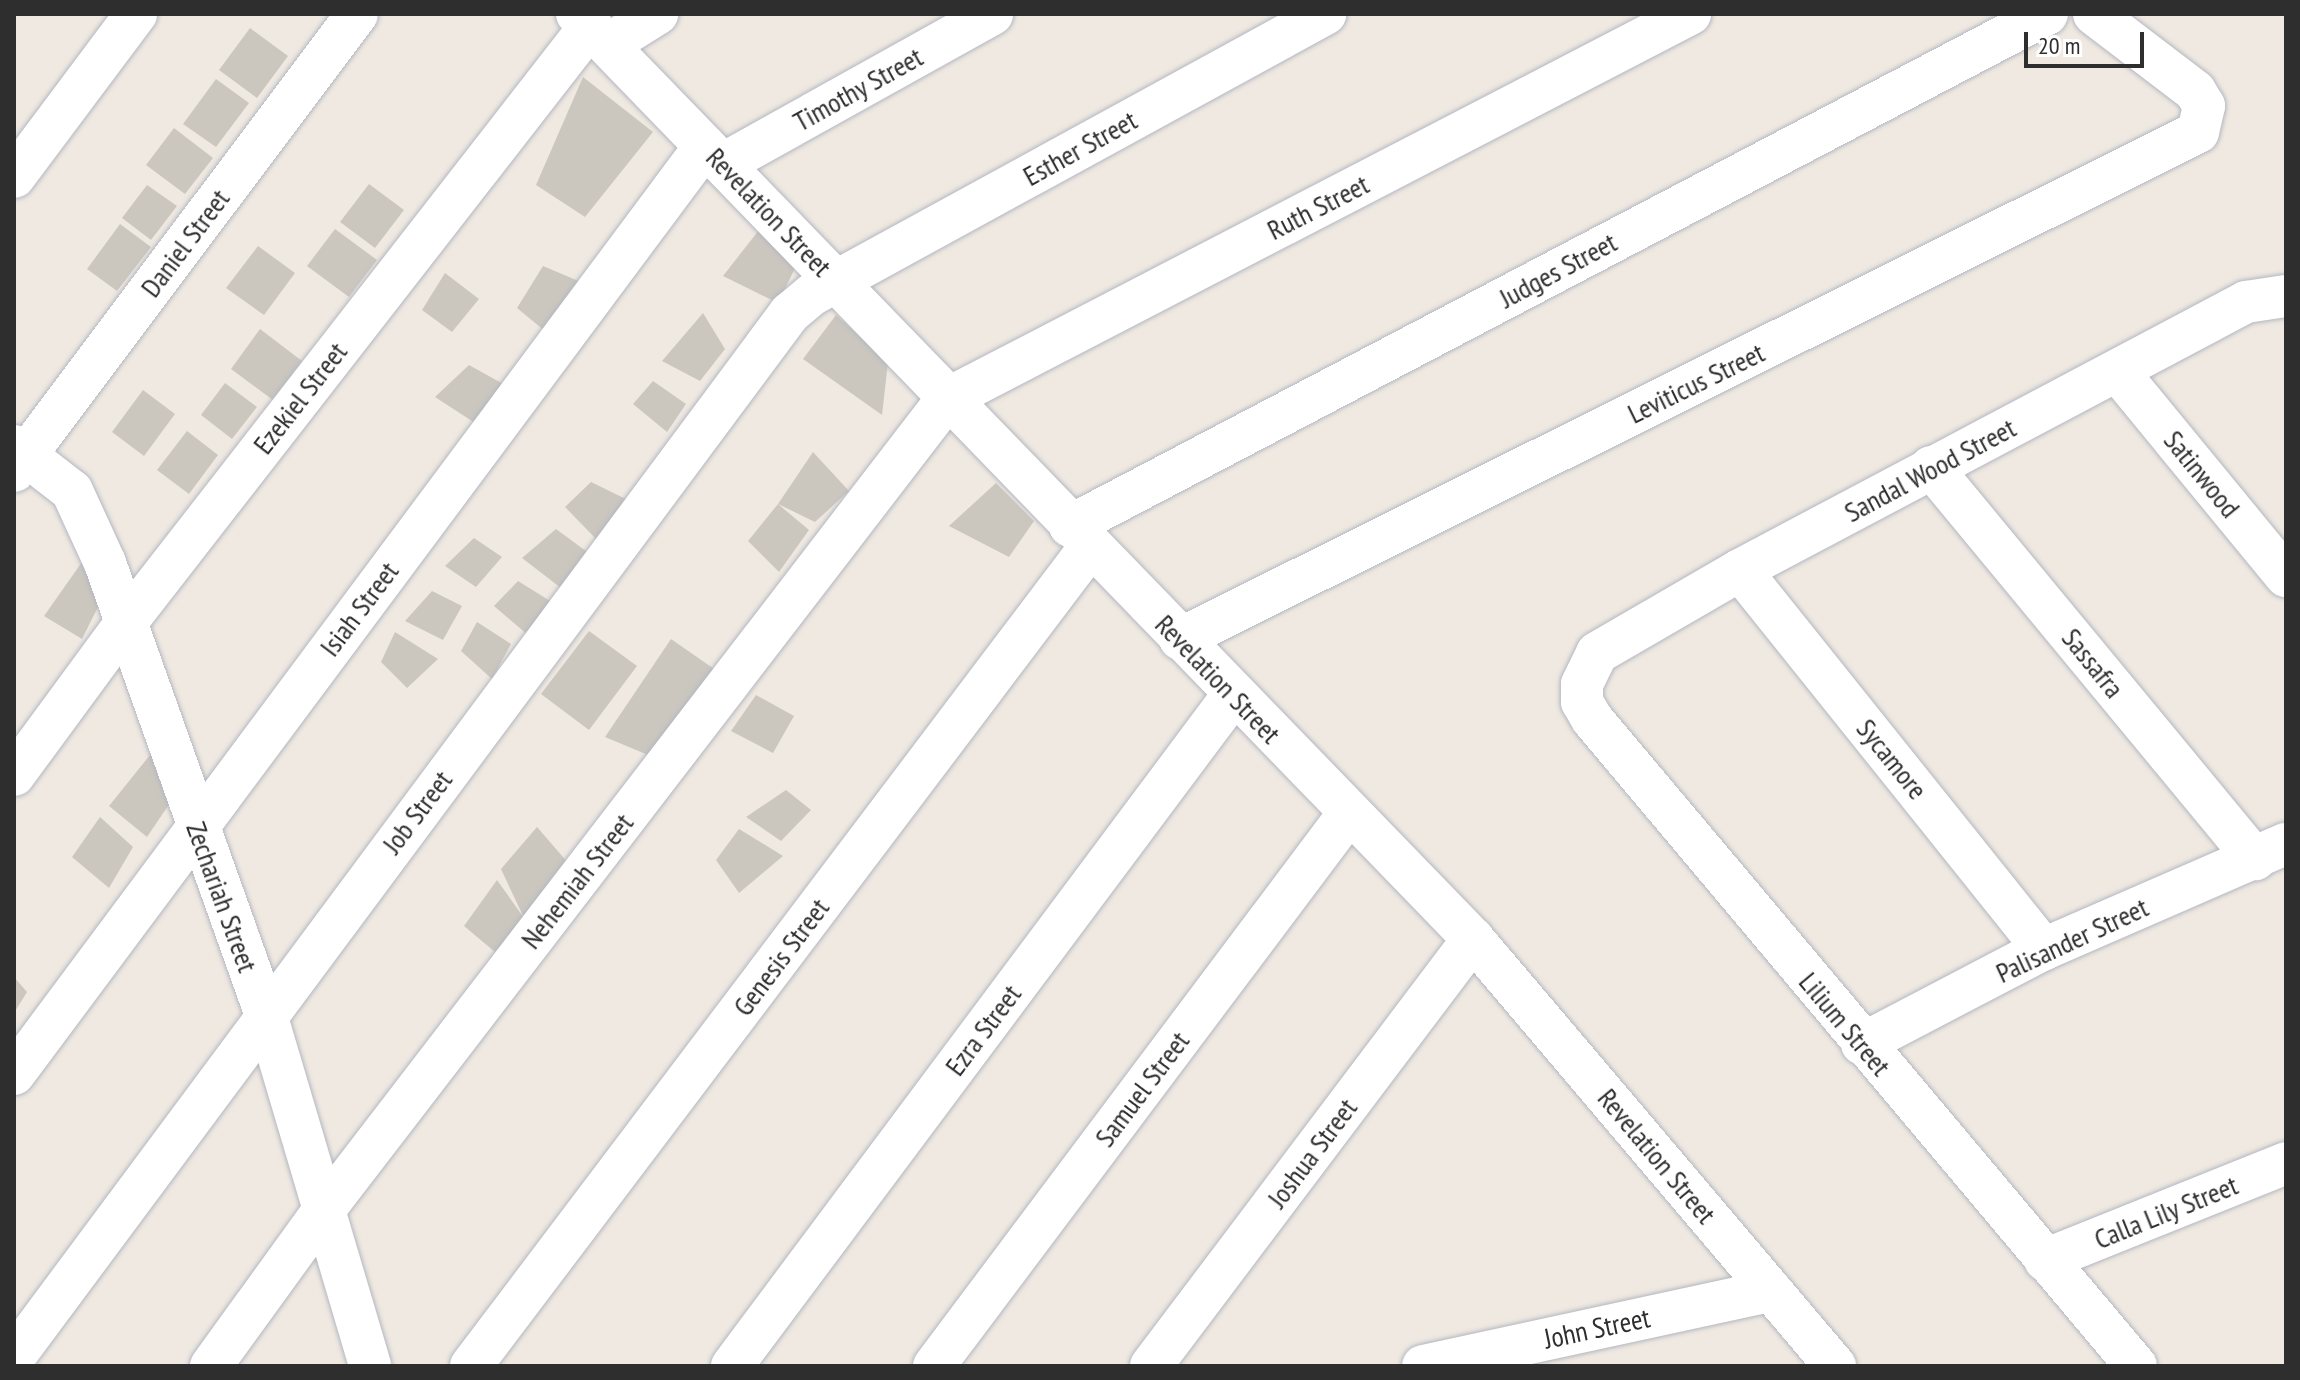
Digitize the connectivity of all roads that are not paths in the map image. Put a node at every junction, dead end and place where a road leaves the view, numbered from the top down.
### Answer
1 (136, 14) edge
2 (357, 14) edge
3 (657, 14) edge
4 (992, 14) edge
5 (1325, 14) edge
6 (1690, 14) edge
7 (2047, 14) edge
8 (2094, 14) edge
9 (592, 28) edge
10 (714, 155) junction
11 (14, 177) edge
12 (835, 282) junction
13 (2286, 296) edge
14 (2119, 373) junction
15 (947, 399) junction
16 (18, 457) edge
17 (1931, 467) junction
18 (1080, 536) junction
19 (1740, 570) junction
20 (2286, 576) edge
21 (125, 624) junction
22 (1180, 639) junction
23 (1587, 669) joint
24 (1233, 695) junction
25 (14, 775) edge
26 (1349, 813) junction
27 (195, 828) junction
28 (2270, 852) edge
29 (1473, 939) junction
30 (2044, 949) junction
31 (266, 1014) junction
32 (1862, 1044) junction
33 (14, 1074) edge
34 (2286, 1163) edge
35 (324, 1210) junction
36 (2045, 1260) junction
37 (1771, 1291) junction
38 (14, 1357) edge
39 (211, 1366) edge
40 (370, 1366) edge
41 (471, 1366) edge
42 (732, 1366) edge
43 (934, 1366) edge
44 (1151, 1366) edge
45 (1423, 1366) edge
46 (1835, 1366) edge
47 (2136, 1366) edge

1 - 11 street
2 - 16 street, Daniel Street
3 - 9 street
4 - 10 street, Timothy Street
5 - 12 street, Esther Street
6 - 15 street, Ruth Street
7 - 18 street, Judges Street
8 - 22 street, Leviticus Street
9 - 10 street, Revelation Street
9 - 21 street, Ezekiel Street
10 - 12 street, Revelation Street
10 - 27 street, Isiah Street
12 - 15 street, Revelation Street
12 - 31 street, Job Street
13 - 14 street, Sandal Wood Street
14 - 17 street, Sandal Wood Street
14 - 20 street, Satinwood
15 - 18 street, Revelation Street
15 - 35 street, Nehemiah Street
16 - 21 street, Zechariah Street
17 - 19 street, Sandal Wood Street
17 - 28 street, Sassafra
18 - 22 street, Revelation Street
18 - 41 street, Genesis Street
19 - 23 street, Sandal Wood Street
19 - 30 street, Sycamore
21 - 25 street, Ezekiel Street
21 - 27 street, Zechariah Street
22 - 24 street, Revelation Street
23 - 32 street, Lilium Street
24 - 26 street, Revelation Street
24 - 42 street, Ezra Street
26 - 29 street, Revelation Street
26 - 43 street, Samuel Street
27 - 31 street, Zechariah Street
27 - 33 street, Isiah Street
28 - 30 street, Palisander Street
29 - 37 street, Revelation Street
29 - 44 street, Joshua Street
30 - 32 street, Palisander Street
31 - 35 street, Zechariah Street
31 - 38 street, Job Street
32 - 36 street, Lilium Street
34 - 36 street, Calla Lily Street
35 - 39 street, Nehemiah Street
35 - 40 street, Zechariah Street
36 - 47 street, Lilium Street
37 - 45 street, John Street
37 - 46 street, Revelation Street

